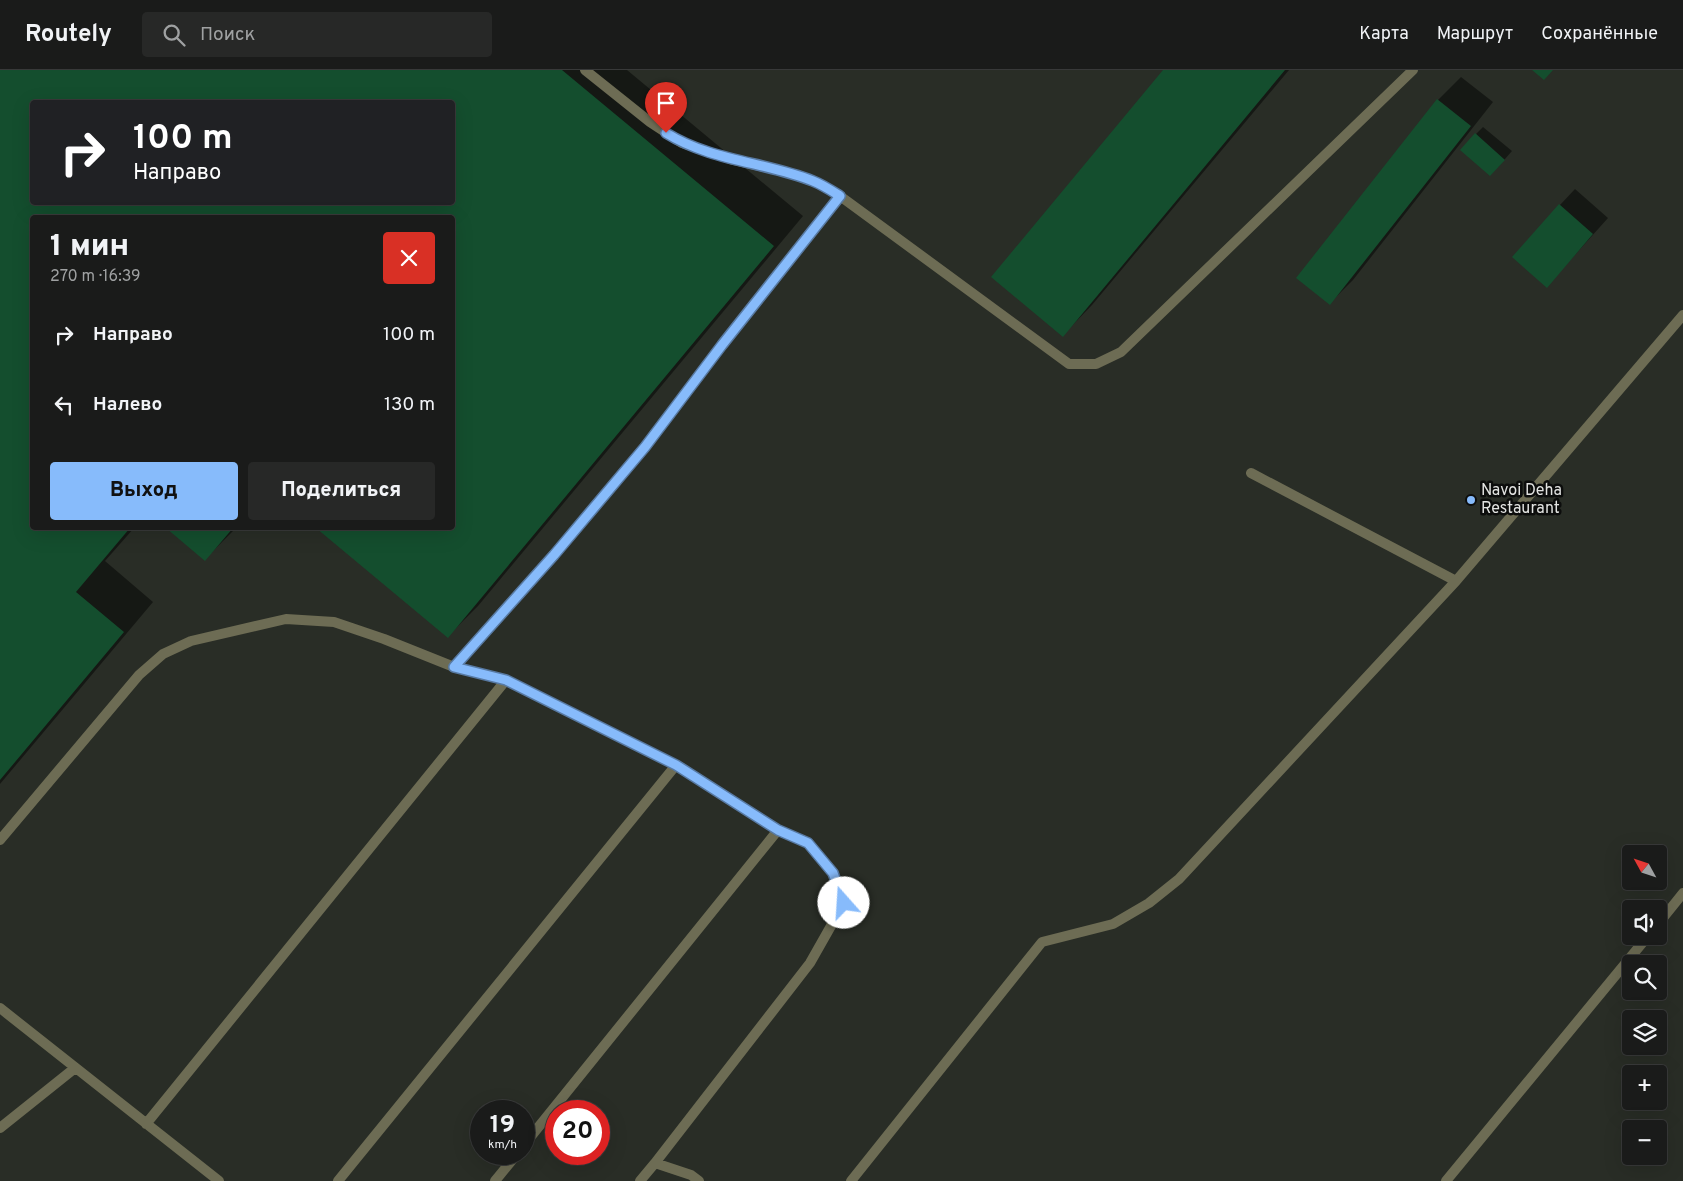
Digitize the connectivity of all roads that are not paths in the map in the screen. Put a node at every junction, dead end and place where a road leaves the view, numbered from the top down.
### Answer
1 (585, 70) edge
2 (1412, 70) edge
3 (840, 196) junction
4 (1683, 315) edge
5 (1251, 473) dead end
6 (1456, 581) junction
7 (454, 667) junction
8 (506, 680) junction
9 (676, 765) junction
10 (778, 830) junction
11 (0, 840) edge
12 (1683, 893) edge
13 (1667, 913) edge
14 (1641, 945) edge
15 (0, 1008) edge
16 (75, 1068) junction
17 (146, 1124) junction
18 (0, 1128) edge
19 (535, 1131) edge
20 (655, 1163) junction
21 (508, 1165) edge
22 (219, 1181) edge
23 (338, 1181) edge
24 (495, 1181) edge
25 (640, 1181) edge
26 (699, 1181) edge
27 (851, 1181) edge
28 (1446, 1181) edge

1 - 3 lane
2 - 3 lane
3 - 7 lane
4 - 6 lane
5 - 6 lane
6 - 27 lane
7 - 8 lane
7 - 11 lane
8 - 9 lane
8 - 17 lane
9 - 10 lane
9 - 23 lane
10 - 19 lane
10 - 20 lane
12 - 13 lane
14 - 28 lane
15 - 16 lane
16 - 17 lane
16 - 18 lane
17 - 22 lane
20 - 25 lane
20 - 26 lane
21 - 24 lane

